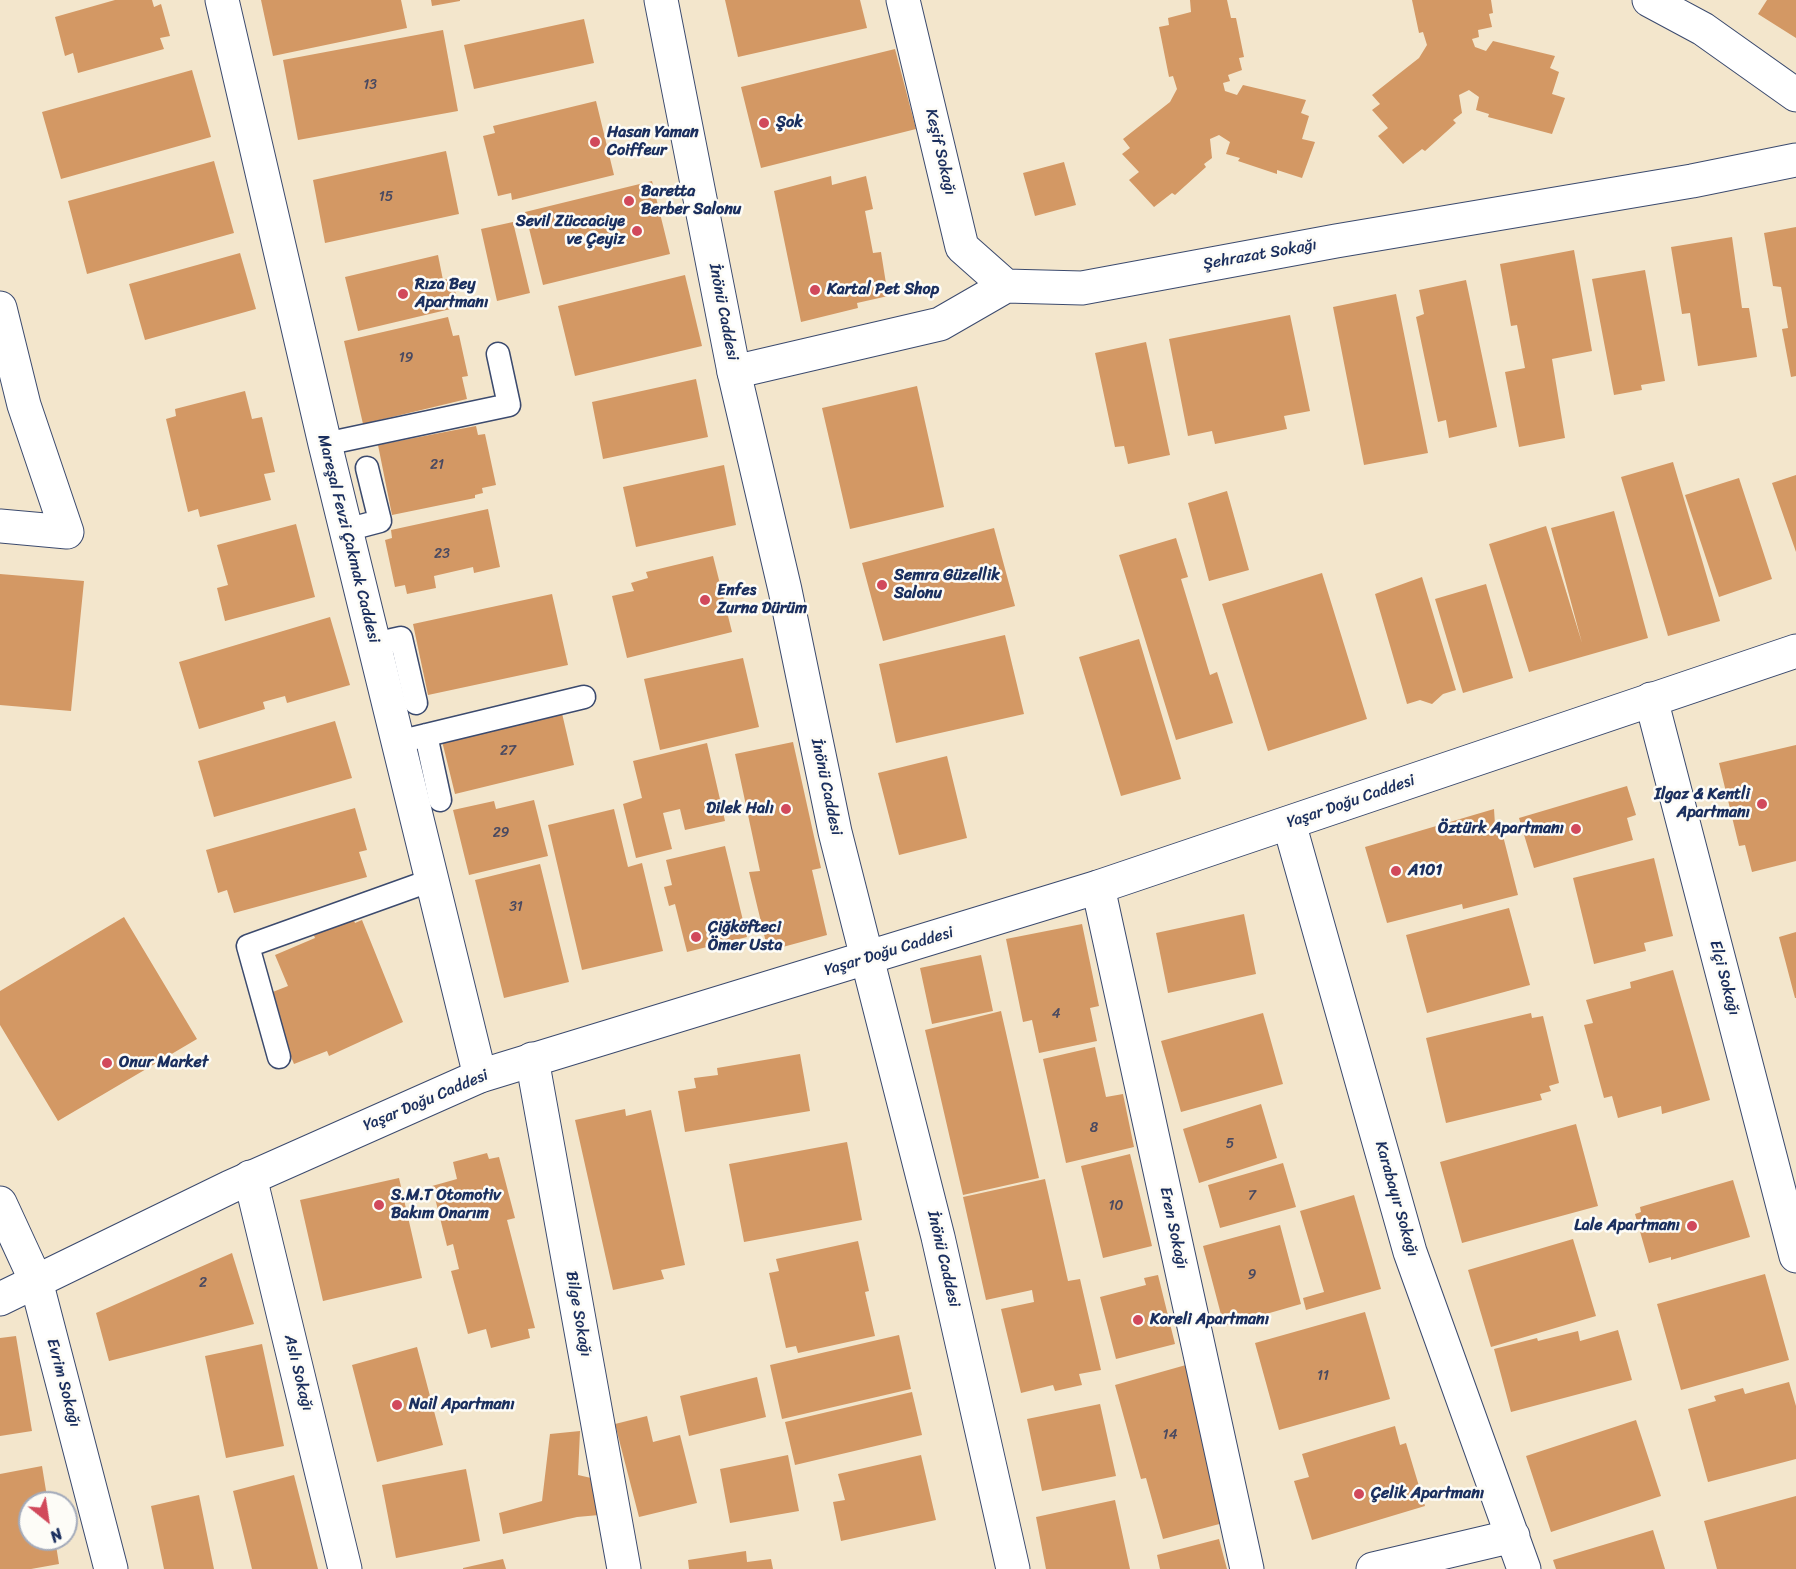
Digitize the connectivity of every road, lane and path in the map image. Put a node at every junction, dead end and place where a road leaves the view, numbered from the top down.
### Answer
1 (222, 0) edge
2 (661, 0) edge
3 (903, 0) edge
4 (1649, 0) edge
5 (1796, 95) edge
6 (1796, 160) edge
7 (1006, 286) junction
8 (0, 308) edge
9 (498, 354) dead end
10 (734, 372) junction
11 (325, 444) junction
12 (367, 468) dead end
13 (0, 526) edge
14 (346, 530) junction
15 (374, 644) junction
16 (1796, 651) edge
17 (584, 697) dead end
18 (1651, 699) junction
19 (416, 703) dead end
20 (412, 738) junction
21 (440, 800) dead end
22 (1289, 823) junction
23 (432, 880) junction
24 (1098, 886) junction
25 (869, 959) junction
26 (279, 1057) dead end
27 (532, 1059) junction
28 (480, 1076) junction
29 (250, 1177) junction
30 (0, 1203) edge
31 (1796, 1256) edge
32 (36, 1281) junction
33 (0, 1299) edge
34 (1513, 1536) junction
35 (111, 1569) edge
36 (345, 1569) edge
37 (624, 1569) edge
38 (1013, 1569) edge
39 (1247, 1569) edge
40 (1373, 1569) edge
41 (1524, 1569) edge

1 - 11 street, Mareşal Fevzi Çakmak Caddesi
2 - 10 street, İnönü Caddesi
3 - 7 street, Keşif Sokağı
4 - 5 street
6 - 7 street, Şehrazat Sokağı
7 - 10 street
8 - 13 street
9 - 11 lane
10 - 25 street, İnönü Caddesi
11 - 14 street, Mareşal Fevzi Çakmak Caddesi
12 - 14 lane
14 - 15 street, Mareşal Fevzi Çakmak Caddesi
15 - 19 lane
15 - 20 street, Mareşal Fevzi Çakmak Caddesi
16 - 18 street, Yaşar Doğu Caddesi
17 - 20 lane
18 - 22 street, Yaşar Doğu Caddesi
18 - 31 street, Elçi Sokağı
20 - 21 lane
20 - 23 street, Mareşal Fevzi Çakmak Caddesi
22 - 24 street, Yaşar Doğu Caddesi
22 - 34 street, Karabayır Sokağı
23 - 26 lane
23 - 28 street, Mareşal Fevzi Çakmak Caddesi
24 - 25 street, Yaşar Doğu Caddesi
24 - 39 street, Eren Sokağı
25 - 27 street, Yaşar Doğu Caddesi
25 - 38 street, İnönü Caddesi
27 - 28 street, Yaşar Doğu Caddesi
27 - 37 street, Bilge Sokağı
28 - 29 street, Yaşar Doğu Caddesi
29 - 32 street, Yaşar Doğu Caddesi
29 - 36 street, Aslı Sokağı
30 - 32 street, Evrim Sokağı
32 - 33 street, Yaşar Doğu Caddesi
32 - 35 street, Evrim Sokağı
34 - 40 street
34 - 41 street, Karabayır Sokağı

